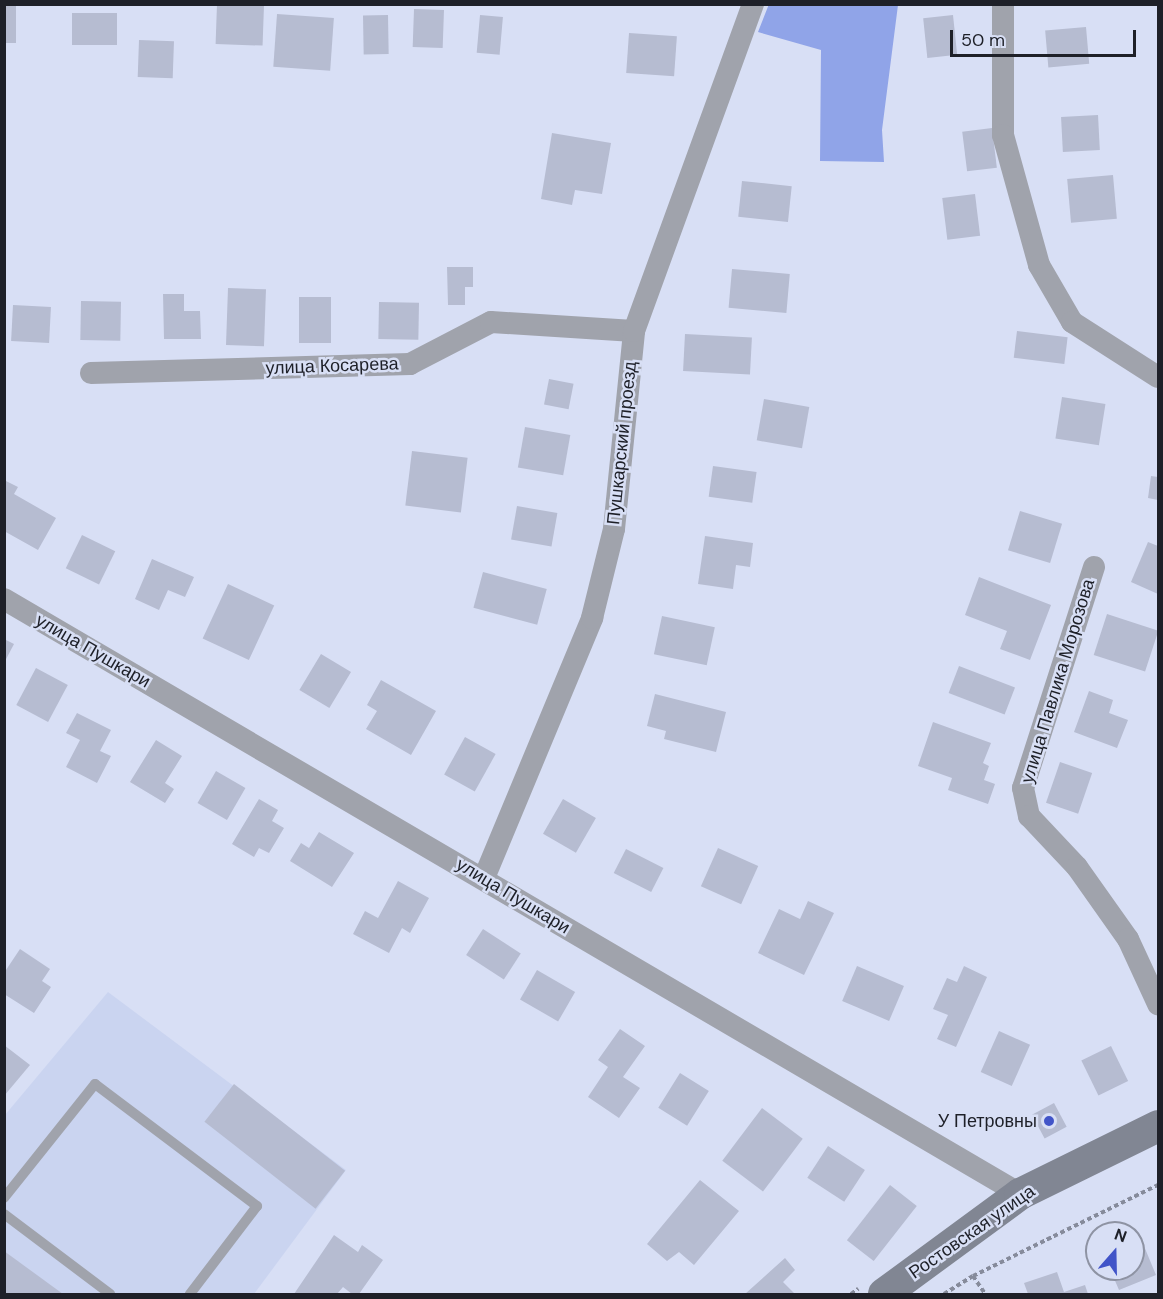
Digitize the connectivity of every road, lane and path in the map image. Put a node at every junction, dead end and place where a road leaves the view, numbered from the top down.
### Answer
1 (753, 4) edge
2 (1003, 4) edge
3 (634, 331) junction
4 (92, 373) dead end
5 (1158, 377) edge
6 (1094, 567) dead end
7 (4, 599) edge
8 (484, 878) junction
9 (1158, 1004) edge
10 (1158, 1126) edge
11 (1158, 1185) edge
12 (1020, 1194) junction
13 (4, 1198) edge
14 (4, 1214) edge
15 (973, 1276) junction
16 (110, 1294) edge
17 (190, 1294) edge
18 (884, 1294) edge
19 (944, 1294) edge
20 (985, 1294) edge

1 - 3 street, Пушкарский проезд
2 - 5 street
3 - 4 street, улица Косарева
3 - 8 street, Пушкарский проезд
6 - 9 street, улица Павлика Морозова
7 - 8 street, улица Пушкари
8 - 12 street, улица Пушкари
10 - 12 street, Ростовская улица
11 - 15 path
12 - 18 street, Ростовская улица
13 - 17 lane
14 - 16 lane
15 - 19 path
15 - 20 path

